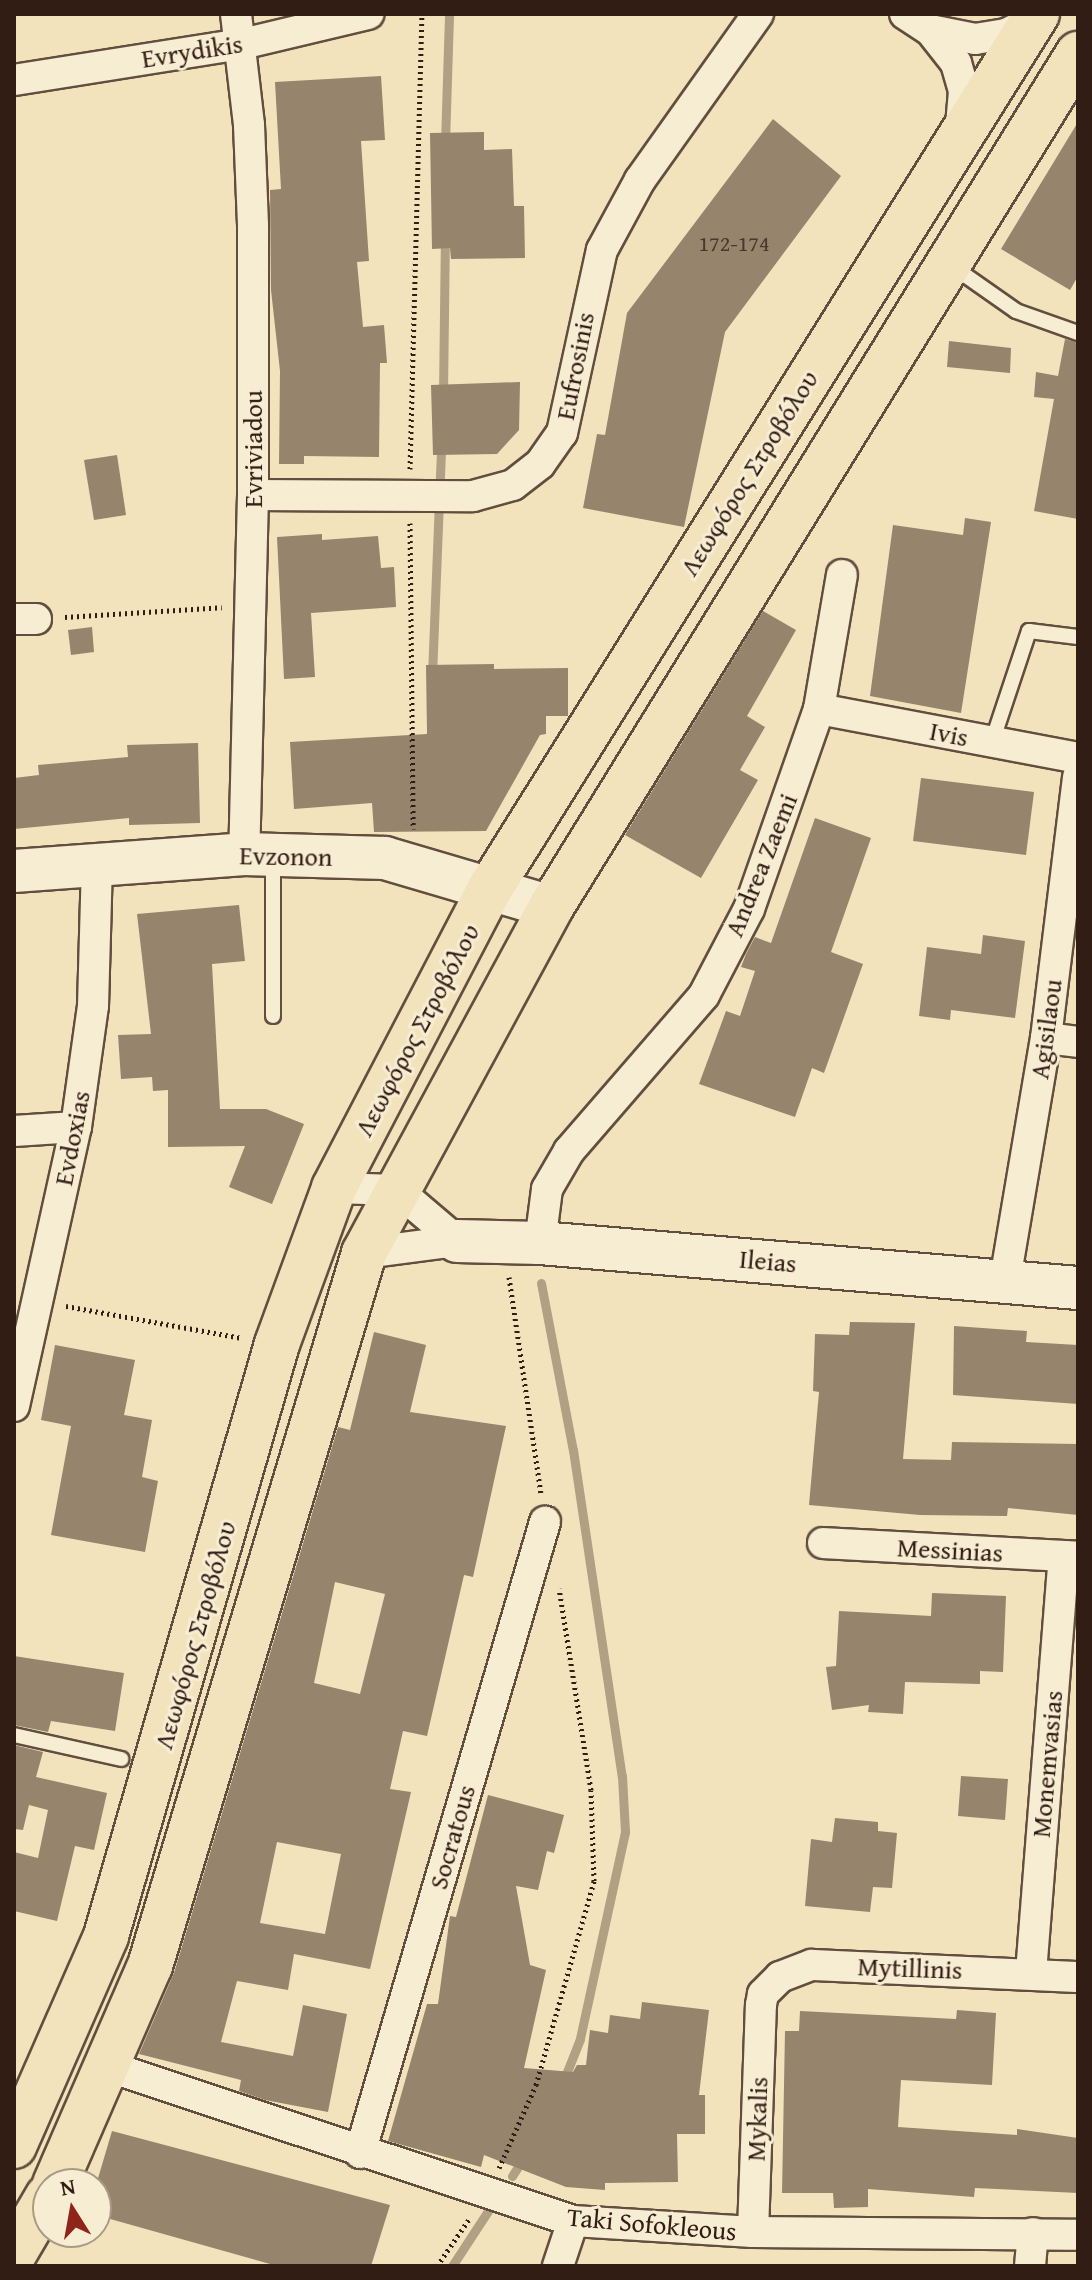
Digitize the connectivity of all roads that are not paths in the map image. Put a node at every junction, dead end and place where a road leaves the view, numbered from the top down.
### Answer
1 (236, 14) edge
2 (368, 14) edge
3 (758, 14) edge
4 (1035, 17) edge
5 (918, 22) edge
6 (242, 44) junction
7 (1078, 54) edge
8 (14, 80) edge
9 (961, 135) junction
10 (949, 264) junction
11 (1078, 333) edge
12 (253, 495) junction
13 (842, 575) dead end
14 (1078, 637) edge
15 (819, 709) junction
16 (992, 742) junction
17 (1078, 758) edge
18 (1078, 777) edge
19 (258, 855) junction
20 (97, 865) junction
21 (14, 871) edge
22 (491, 887) junction
23 (551, 907) junction
24 (273, 1016) dead end
25 (1046, 1038) junction
26 (1078, 1042) edge
27 (76, 1127) junction
28 (14, 1131) edge
29 (334, 1188) junction
30 (397, 1190) junction
31 (457, 1241) junction
32 (540, 1243) junction
33 (364, 1253) junction
34 (1005, 1280) junction
35 (1078, 1288) edge
36 (14, 1406) edge
37 (545, 1522) road end
38 (823, 1543) dead end
39 (1071, 1557) edge
40 (14, 1735) edge
41 (121, 1759) dead end
42 (1031, 1973) junction
43 (1078, 1977) edge
44 (761, 2005) joint
45 (107, 2066) junction
46 (14, 2146) edge
47 (360, 2153) junction
48 (62, 2168) edge
49 (573, 2221) junction
50 (32, 2223) edge
51 (753, 2232) junction
52 (1033, 2233) junction
53 (1078, 2235) edge
54 (14, 2254) edge
55 (558, 2266) edge
56 (1030, 2266) edge

1 - 6 street, Evriviadou
2 - 6 street, Evrydikis
3 - 12 street, Eufrosinis
4 - 5 street
4 - 9 main road, Λεωφόρος Στροβόλου
5 - 9 street
6 - 8 street, Evrydikis
6 - 12 street, Evriviadou
7 - 10 main road, Λεωφόρος Στροβόλου
9 - 22 main road, Λεωφόρος Στροβόλου
10 - 11 lane
10 - 23 main road, Λεωφόρος Στροβόλου
12 - 19 street, Evriviadou
13 - 15 street, Andrea Zaemi
14 - 16 lane
15 - 16 street, Ivis
15 - 32 street, Andrea Zaemi
16 - 17 street, Ivis
18 - 25 street, Agisilaou
19 - 20 street, Evzonon
19 - 22 street, Evzonon
19 - 24 lane
20 - 21 street, Evzonon
20 - 27 street, Evdoxias
22 - 23 street, Evzonon
22 - 29 main road, Λεωφόρος Στροβόλου
23 - 30 main road, Λεωφόρος Στροβόλου
25 - 26 street
25 - 34 street, Agisilaou
27 - 28 street
27 - 36 street, Evdoxias
29 - 30 street
29 - 46 main road, Λεωφόρος Στροβόλου
30 - 31 street
30 - 33 main road, Λεωφόρος Στροβόλου
31 - 32 street, Ileias
31 - 33 street, Ileias
32 - 34 street, Ileias
33 - 45 main road, Λεωφόρος Στροβόλου
34 - 35 street, Ileias
37 - 47 street, Socratous
38 - 39 street, Messinias
39 - 42 street, Monemvasias
40 - 41 lane
42 - 43 street, Mytillinis
42 - 44 street, Mytillinis
44 - 51 street, Mykalis
45 - 47 street, Taki Sofokleous
45 - 48 main road, Λεωφόρος Στροβόλου
47 - 49 street, Taki Sofokleous
49 - 51 street, Taki Sofokleous
49 - 55 street
50 - 54 main road
51 - 52 street, Taki Sofokleous
52 - 53 street, Taki Sofokleous
52 - 56 street

